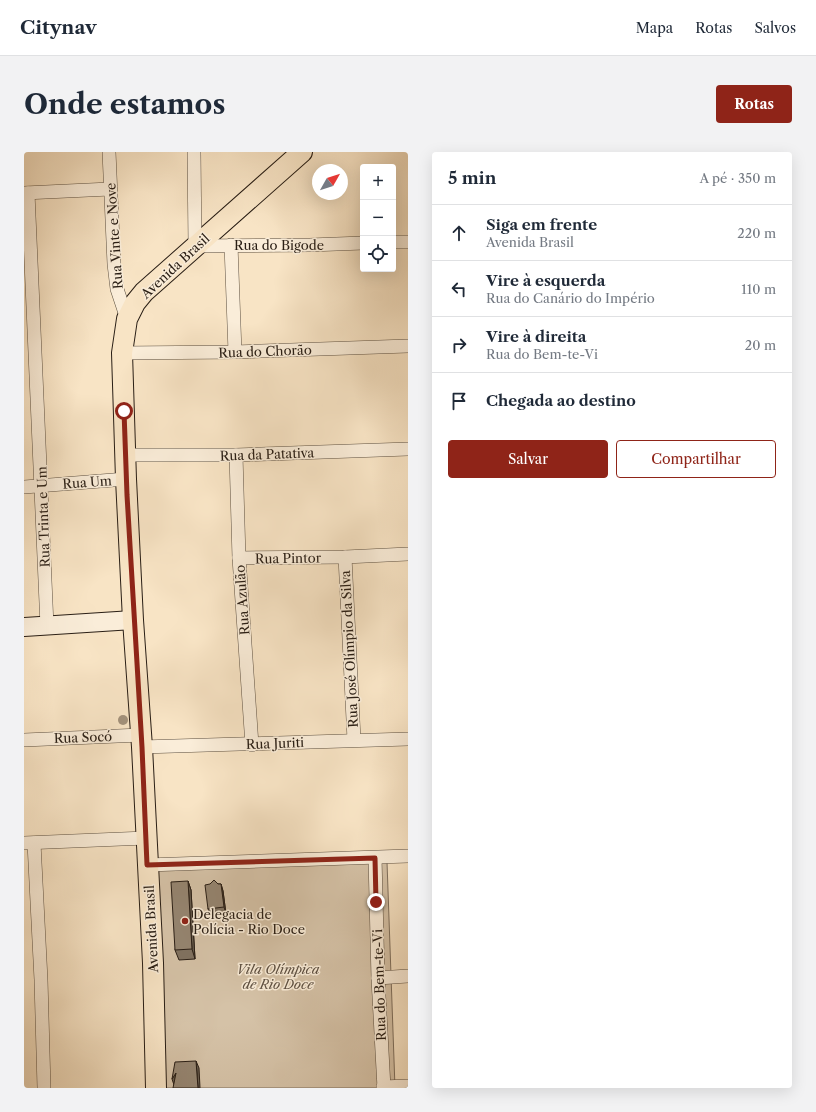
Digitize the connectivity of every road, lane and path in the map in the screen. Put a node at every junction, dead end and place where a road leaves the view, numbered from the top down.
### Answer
1 (109, 152) edge
2 (194, 152) edge
3 (302, 152) edge
4 (284, 160) edge
5 (110, 189) junction
6 (26, 193) edge
7 (396, 242) edge
8 (408, 242) edge
9 (360, 243) edge
10 (231, 245) junction
11 (195, 246) junction
12 (127, 319) junction
13 (408, 346) edge
14 (235, 352) junction
15 (122, 353) junction
16 (408, 449) edge
17 (125, 455) junction
18 (236, 456) junction
19 (126, 480) junction
20 (42, 485) junction
21 (24, 487) edge
22 (408, 554) edge
23 (345, 557) junction
24 (239, 558) junction
25 (133, 620) junction
26 (47, 626) junction
27 (24, 627) edge
28 (408, 739) edge
29 (24, 740) edge
30 (354, 740) junction
31 (142, 741) junction
32 (252, 745) junction
33 (146, 838) junction
34 (29, 843) edge
35 (408, 856) edge
36 (375, 858) junction
37 (147, 865) junction
38 (408, 976) edge
39 (378, 978) junction
40 (408, 1086) edge
41 (384, 1087) edge
42 (44, 1088) edge
43 (156, 1088) edge

1 - 5 street, Rua Vinte e Nove
2 - 11 street
3 - 4 main road, Avenida Brasil
4 - 11 main road, Avenida Brasil
5 - 6 street
5 - 12 street, Rua Vinte e Nove
6 - 20 street, Rua Trinta e Um
7 - 8 street
9 - 10 street, Rua do Bigode
10 - 11 street, Rua do Bigode
10 - 14 street
11 - 12 main road, Avenida Brasil
12 - 15 main road, Avenida Brasil
13 - 14 street, Rua do Chorão
14 - 15 street, Rua do Chorão
15 - 17 main road, Avenida Brasil
16 - 18 street, Rua da Patativa
17 - 18 street, Rua da Patativa
17 - 19 main road, Avenida Brasil
18 - 24 street, Rua Azulão
19 - 20 street, Rua Um
19 - 25 main road, Avenida Brasil
20 - 21 street, Rua Um
20 - 26 street, Rua Trinta e Um
22 - 23 street, Rua Pintor
23 - 24 street, Rua Pintor
23 - 30 street, Rua José Olímpio da Silva
24 - 32 street, Rua Azulão
25 - 26 main road
25 - 31 main road, Avenida Brasil
26 - 27 main road
28 - 30 street, Rua Juriti
29 - 31 street, Rua Socó
30 - 32 street, Rua Juriti
31 - 32 street, Rua Juriti
31 - 33 main road, Avenida Brasil
33 - 34 street
33 - 37 main road, Avenida Brasil
34 - 42 street
35 - 36 street
36 - 37 street
36 - 39 street, Rua do Bem-te-Vi
37 - 43 main road, Avenida Brasil
38 - 39 street
39 - 41 street, Rua do Bem-te-Vi
40 - 41 street

